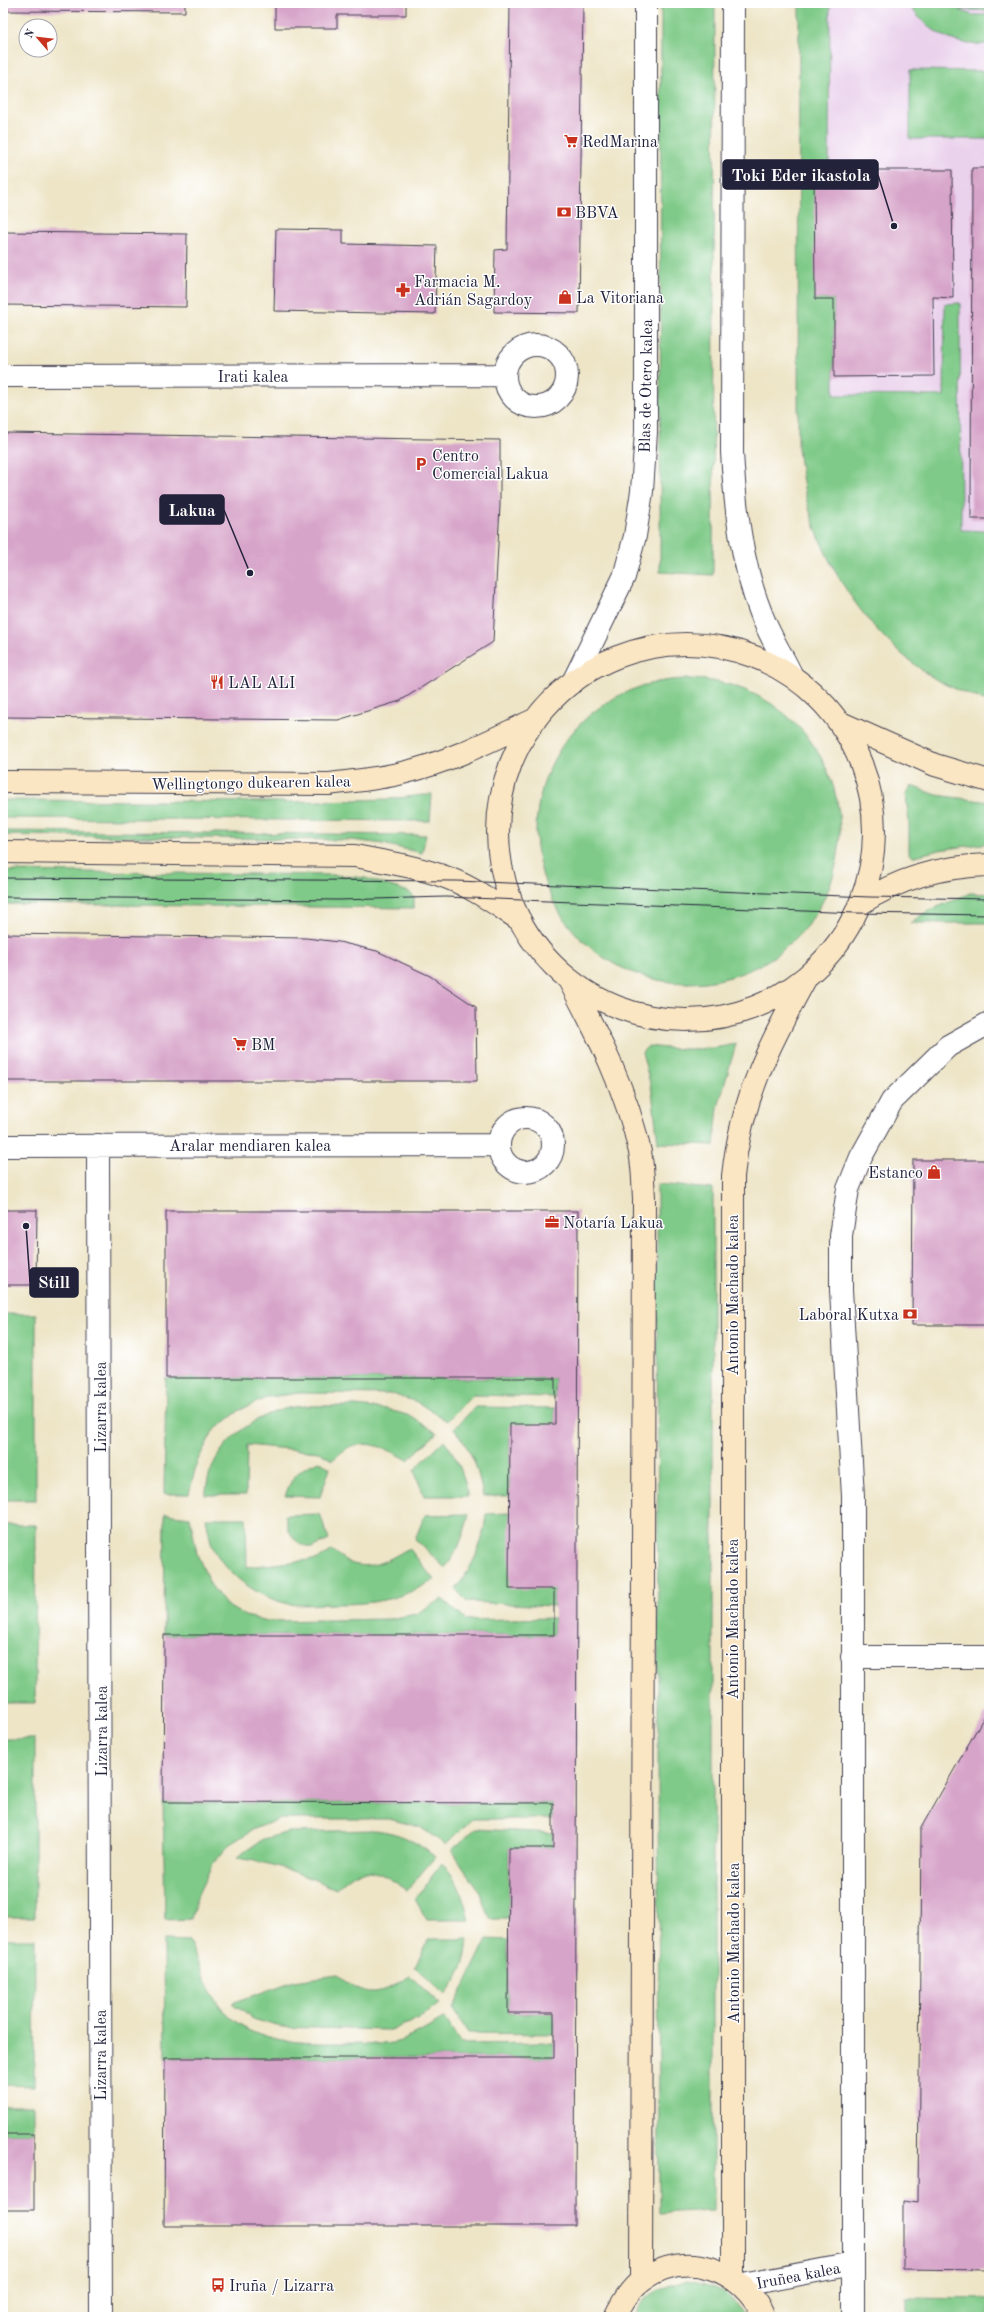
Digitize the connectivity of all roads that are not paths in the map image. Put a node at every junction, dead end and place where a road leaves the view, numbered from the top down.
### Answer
1 (646, 3) edge
2 (733, 3) edge
3 (504, 375) dead end
4 (3, 376) edge
5 (792, 676) junction
6 (572, 682) junction
7 (536, 719) junction
8 (841, 724) junction
9 (989, 781) edge
10 (3, 782) edge
11 (3, 852) edge
12 (989, 865) edge
13 (860, 904) junction
14 (520, 920) junction
15 (807, 976) junction
16 (569, 980) junction
17 (989, 1023) edge
18 (98, 1145) junction
19 (497, 1145) dead end
20 (3, 1146) edge
21 (852, 1657) junction
22 (989, 1657) edge
23 (854, 2264) junction
24 (641, 2281) junction
25 (738, 2281) junction
26 (101, 2317) edge
27 (615, 2317) edge
28 (764, 2317) edge
29 (853, 2317) edge

1 - 6 street, Blas de Otero kalea
2 - 5 street
3 - 4 street, Irati kalea
5 - 6 main road
5 - 8 main road
6 - 7 main road
7 - 10 main road, Wellingtongo dukearen kalea
7 - 14 main road
8 - 9 main road
8 - 13 main road
11 - 14 main road
12 - 13 main road
13 - 15 main road
14 - 16 main road
15 - 16 main road
15 - 25 main road, Antonio Machado kalea
16 - 24 main road
17 - 21 street
18 - 19 street, Aralar mendiaren kalea
18 - 20 street, Aralar mendiaren kalea
18 - 26 street, Lizarra kalea
21 - 22 street
21 - 23 street
23 - 25 street, Iruñea kalea
23 - 29 street
24 - 25 main road
24 - 27 main road
25 - 28 main road

